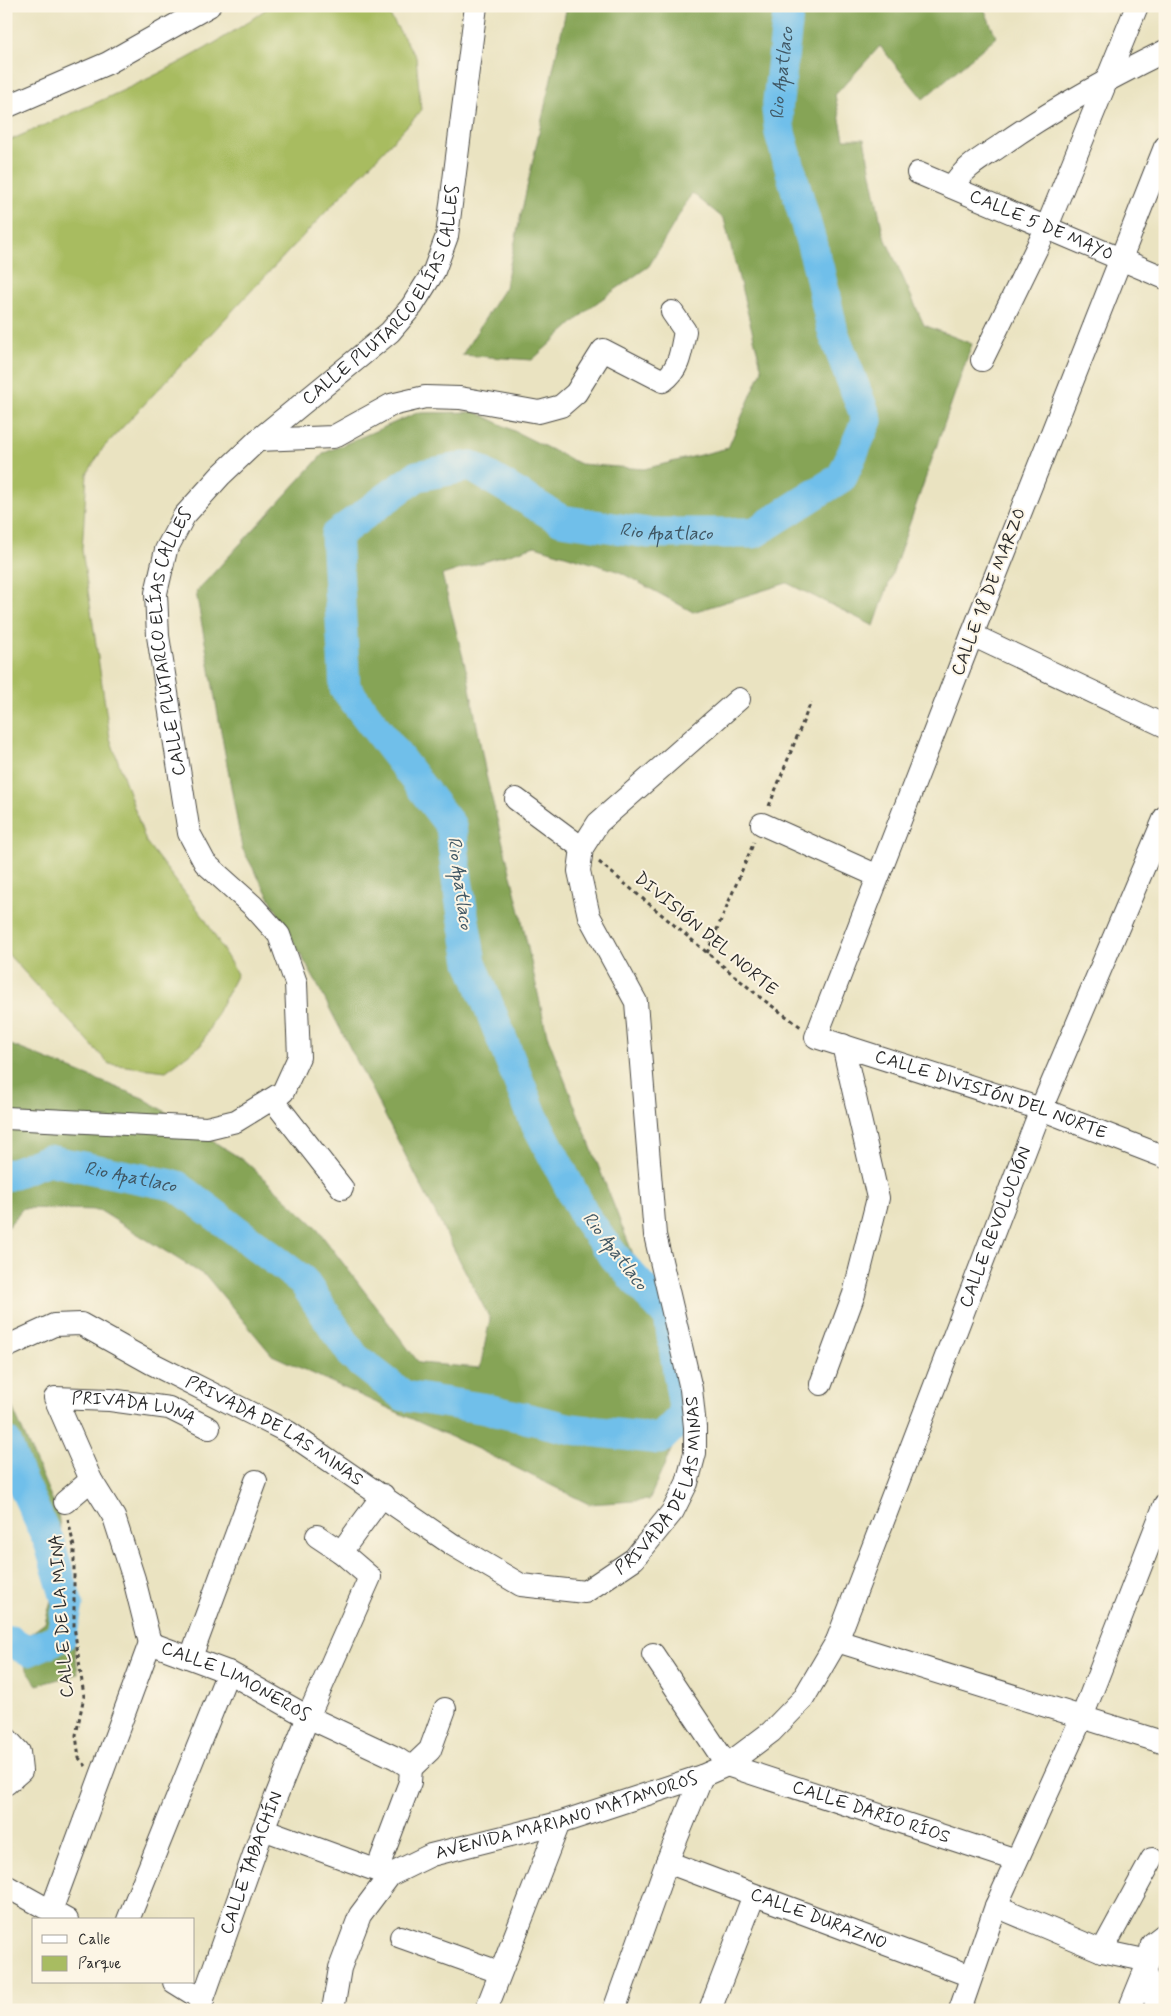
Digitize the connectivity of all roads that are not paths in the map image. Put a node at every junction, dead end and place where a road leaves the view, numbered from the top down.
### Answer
1 (209, 6) edge
2 (476, 6) edge
3 (1137, 6) edge
4 (1165, 51) edge
5 (1110, 78) junction
6 (6, 107) edge
7 (1165, 147) edge
8 (918, 173) dead end
9 (952, 188) junction
10 (1046, 229) junction
11 (1119, 259) junction
12 (1165, 278) edge
13 (672, 312) dead end
14 (982, 360) dead end
15 (258, 440) junction
16 (972, 635) junction
17 (739, 699) dead end
18 (1165, 726) edge
19 (516, 799) dead end
20 (1165, 817) edge
21 (762, 824) dead end
22 (582, 848) junction
23 (878, 876) junction
24 (816, 1038) joint
25 (843, 1045) junction
26 (272, 1100) junction
27 (1041, 1109) junction
28 (6, 1118) edge
29 (1165, 1157) edge
30 (342, 1188) dead end
31 (9, 1347) edge
32 (820, 1384) dead end
33 (55, 1398) joint
34 (210, 1428) dead end
35 (91, 1480) junction
36 (256, 1480) dead end
37 (383, 1495) junction
38 (65, 1502) road end
39 (1165, 1504) edge
40 (317, 1536) dead end
41 (341, 1552) junction
42 (837, 1641) junction
43 (150, 1643) junction
44 (653, 1654) dead end
45 (191, 1657) junction
46 (228, 1672) junction
47 (445, 1709) dead end
48 (308, 1717) junction
49 (1082, 1717) junction
50 (6, 1738) edge
51 (1165, 1743) edge
52 (403, 1763) junction
53 (727, 1765) junction
54 (702, 1776) junction
55 (6, 1784) edge
56 (559, 1823) junction
57 (263, 1829) junction
58 (1152, 1859) dead end
59 (1016, 1860) junction
60 (667, 1862) junction
61 (383, 1872) junction
62 (6, 1886) edge
63 (754, 1895) junction
64 (996, 1906) junction
65 (59, 1915) edge
66 (129, 1918) edge
67 (1165, 1934) edge
68 (401, 1938) dead end
69 (1102, 1951) junction
70 (1147, 1965) junction
71 (499, 1972) junction
72 (971, 1976) junction
73 (176, 1984) edge
74 (201, 2005) edge
75 (333, 2010) edge
76 (486, 2010) edge
77 (614, 2010) edge
78 (710, 2010) edge
79 (960, 2010) edge
80 (1129, 2010) edge
81 (1158, 2010) edge

1 - 6 street
2 - 15 street, CALLE PLUTARCO ELÍAS CALLES
3 - 5 street
4 - 5 street
5 - 9 street
5 - 10 street
7 - 11 street, CALLE 18 DE MARZO
8 - 9 street, CALLE 5 DE MAYO
9 - 10 street, CALLE 5 DE MAYO
10 - 11 street, CALLE 5 DE MAYO
10 - 14 street
11 - 12 street, CALLE 5 DE MAYO
11 - 16 street, CALLE 18 DE MARZO
13 - 15 street
15 - 26 street, CALLE PLUTARCO ELÍAS CALLES
16 - 18 street
16 - 23 street, CALLE 18 DE MARZO
17 - 22 street, PRIVADA DE LAS MINAS
19 - 22 street
20 - 27 street, CALLE REVOLUCIÓN
21 - 23 street
22 - 37 street, PRIVADA DE LAS MINAS
23 - 24 street, CALLE 18 DE MARZO
24 - 25 street, CALLE DIVISIÓN DEL NORTE
25 - 27 street, CALLE DIVISIÓN DEL NORTE
25 - 32 street
26 - 28 street, CALLE PLUTARCO ELÍAS CALLES
26 - 30 street
27 - 29 street, CALLE DIVISIÓN DEL NORTE
27 - 42 street, CALLE REVOLUCIÓN
31 - 37 street, PRIVADA DE LAS MINAS
33 - 34 street, PRIVADA LUNA
33 - 35 street, CALLE LIMONEROS
35 - 38 street
35 - 43 street, CALLE LIMONEROS
36 - 45 street
37 - 41 street
39 - 49 street
40 - 41 street
41 - 48 street, CALLE TABACHÍN
42 - 49 street
42 - 53 street, AVENIDA MARIANO MATAMOROS
43 - 45 street, CALLE LIMONEROS
43 - 65 street
44 - 53 street
45 - 46 street, CALLE LIMONEROS
46 - 48 street, CALLE LIMONEROS
46 - 66 street
47 - 52 street
48 - 52 street, CALLE LIMONEROS
48 - 57 street, CALLE TABACHÍN
49 - 51 street
49 - 59 street
50 - 55 street
52 - 61 street
53 - 54 street, AVENIDA MARIANO MATAMOROS
53 - 59 street, CALLE DARÍO RÍOS
54 - 56 street, AVENIDA MARIANO MATAMOROS
54 - 60 street
56 - 61 street, AVENIDA MARIANO MATAMOROS
56 - 71 street
57 - 61 street
57 - 74 street, CALLE TABACHÍN
58 - 69 street
59 - 64 street
60 - 63 street, CALLE DURAZNO
60 - 77 street
61 - 75 street, AVENIDA MARIANO MATAMOROS
62 - 65 street
63 - 72 street, CALLE DURAZNO
63 - 78 street
64 - 69 street
64 - 72 street
67 - 70 street
68 - 71 street
69 - 70 street
70 - 80 street
70 - 81 street
71 - 76 street
72 - 79 street
73 - 74 street

